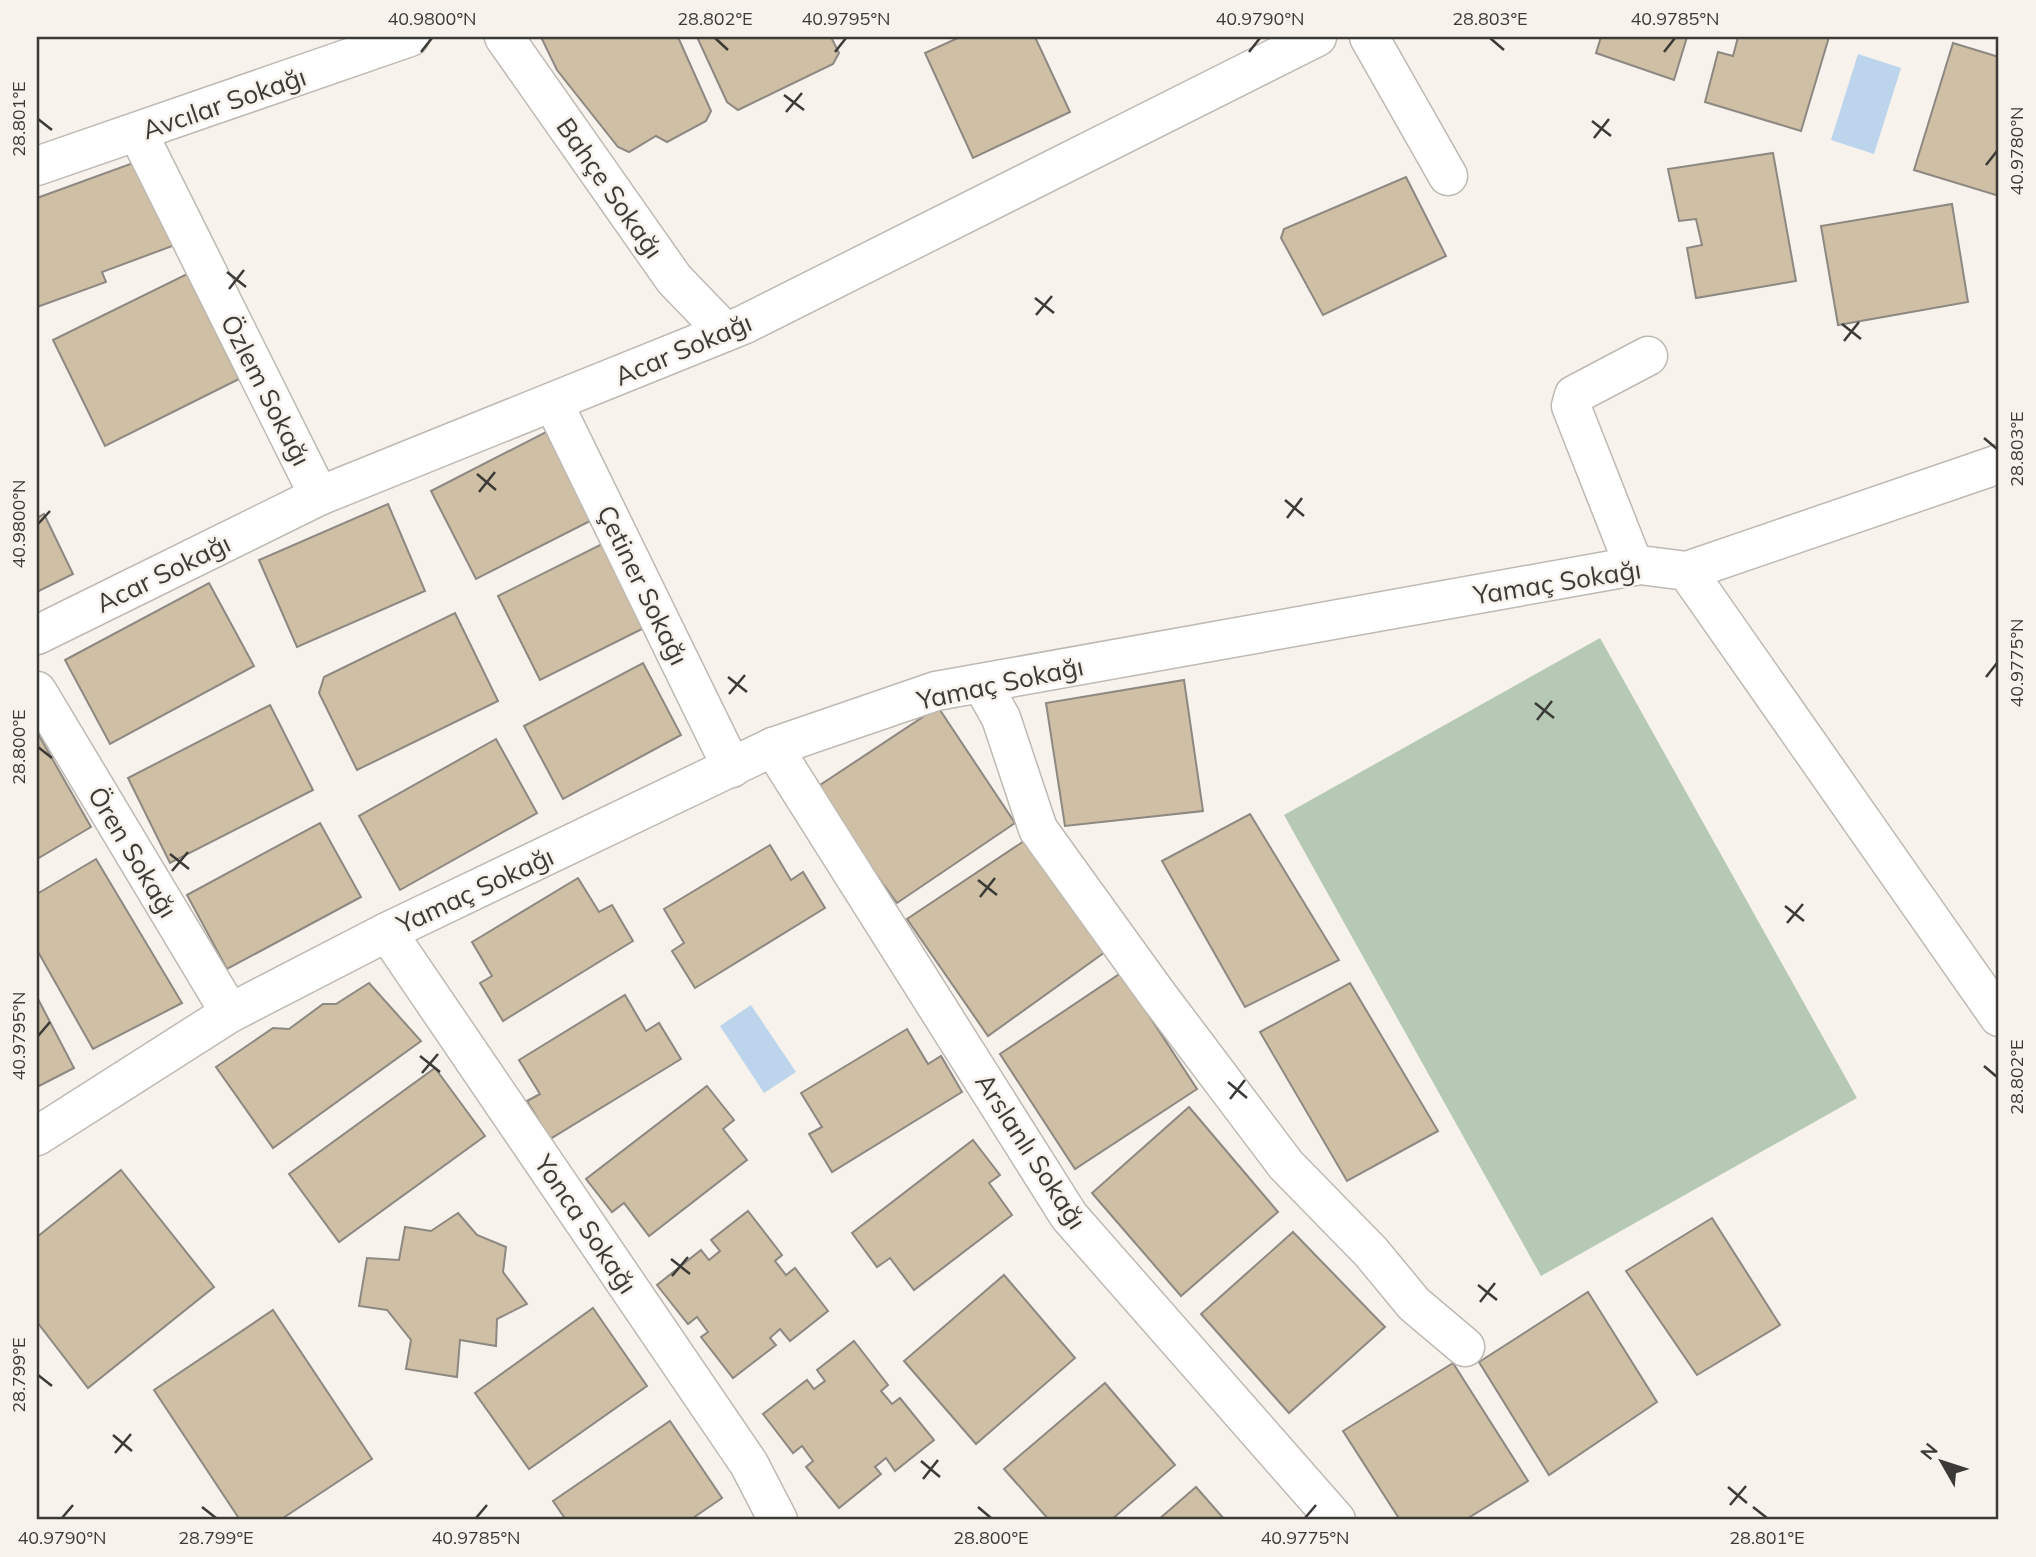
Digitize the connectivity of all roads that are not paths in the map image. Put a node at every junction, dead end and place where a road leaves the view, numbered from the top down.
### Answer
1 (410, 37) edge
2 (504, 37) edge
3 (1318, 37) edge
4 (1369, 37) edge
5 (138, 133) junction
6 (37, 166) edge
7 (1448, 176) dead end
8 (725, 332) junction
9 (1648, 356) dead end
10 (553, 402) junction
11 (1999, 464) edge
12 (319, 496) junction
13 (1634, 566) junction
14 (1687, 571) junction
15 (37, 635) edge
16 (982, 684) junction
17 (37, 691) edge
18 (773, 747) junction
19 (732, 768) junction
20 (387, 932) junction
21 (230, 1013) junction
22 (1999, 1017) edge
23 (37, 1136) edge
24 (1465, 1347) dead end
25 (778, 1520) edge
26 (1336, 1520) edge

1 - 5 street, Avcılar Sokağı
2 - 8 street, Bahçe Sokağı
3 - 8 street, Acar Sokağı
4 - 7 street
5 - 6 street, Avcılar Sokağı
5 - 12 street, Özlem Sokağı
8 - 10 street, Acar Sokağı
9 - 13 street
10 - 12 street, Acar Sokağı
10 - 19 street, Çetiner Sokağı
11 - 14 street, Yamaç Sokağı
12 - 15 street, Acar Sokağı
13 - 14 street, Yamaç Sokağı
13 - 16 street, Yamaç Sokağı
14 - 22 street
16 - 18 street, Yamaç Sokağı
16 - 24 street
17 - 21 street, Ören Sokağı
18 - 19 street, Yamaç Sokağı
18 - 26 street, Arslanlı Sokağı
19 - 20 street, Yamaç Sokağı
20 - 21 street, Yamaç Sokağı
20 - 25 street, Yonca Sokağı
21 - 23 street, Yamaç Sokağı

